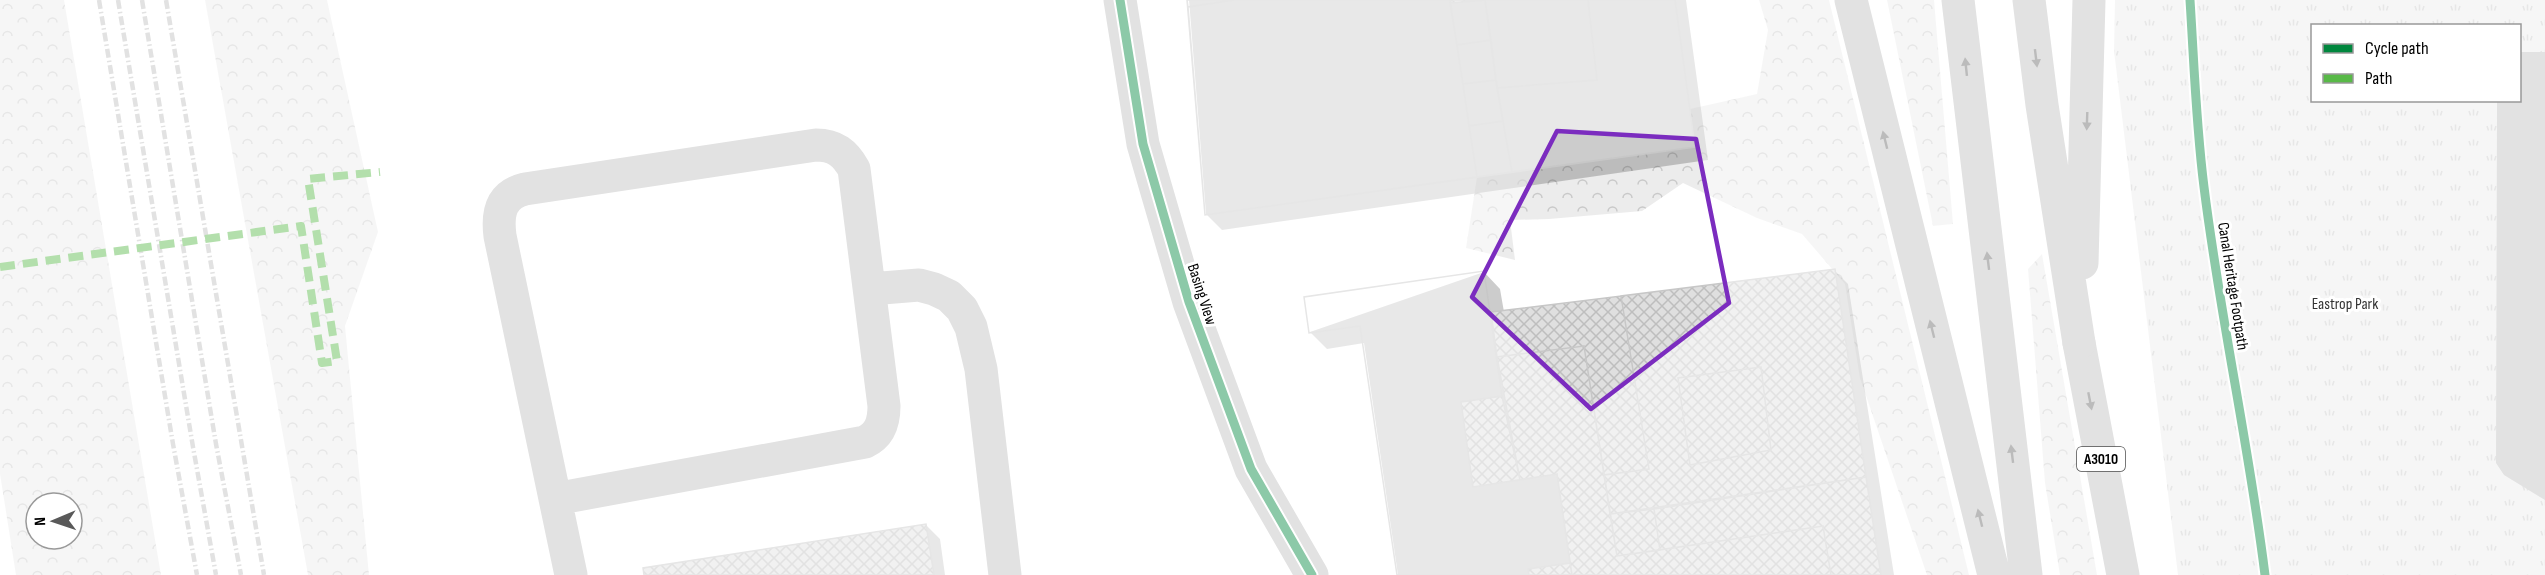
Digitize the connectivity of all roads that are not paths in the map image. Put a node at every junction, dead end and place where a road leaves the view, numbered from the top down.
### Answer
1 (1851, 0) edge
2 (1958, 0) edge
3 (2029, 0) edge
4 (2089, 0) edge
5 (1118, 1) edge
6 (870, 289) junction
7 (2079, 343) junction
8 (555, 499) junction
9 (571, 575) edge
10 (1005, 575) edge
11 (1311, 575) edge
12 (1994, 575) edge
13 (2026, 575) edge
14 (2123, 575) edge

12 -> 1 main road
13 -> 2 main road
3 -> 7 main road
4 -> 7 main road
5 - 11 main road, Basing View
6 - 8 main road
6 - 8 main road
6 - 10 main road
7 -> 14 main road, A3010
8 - 9 main road

